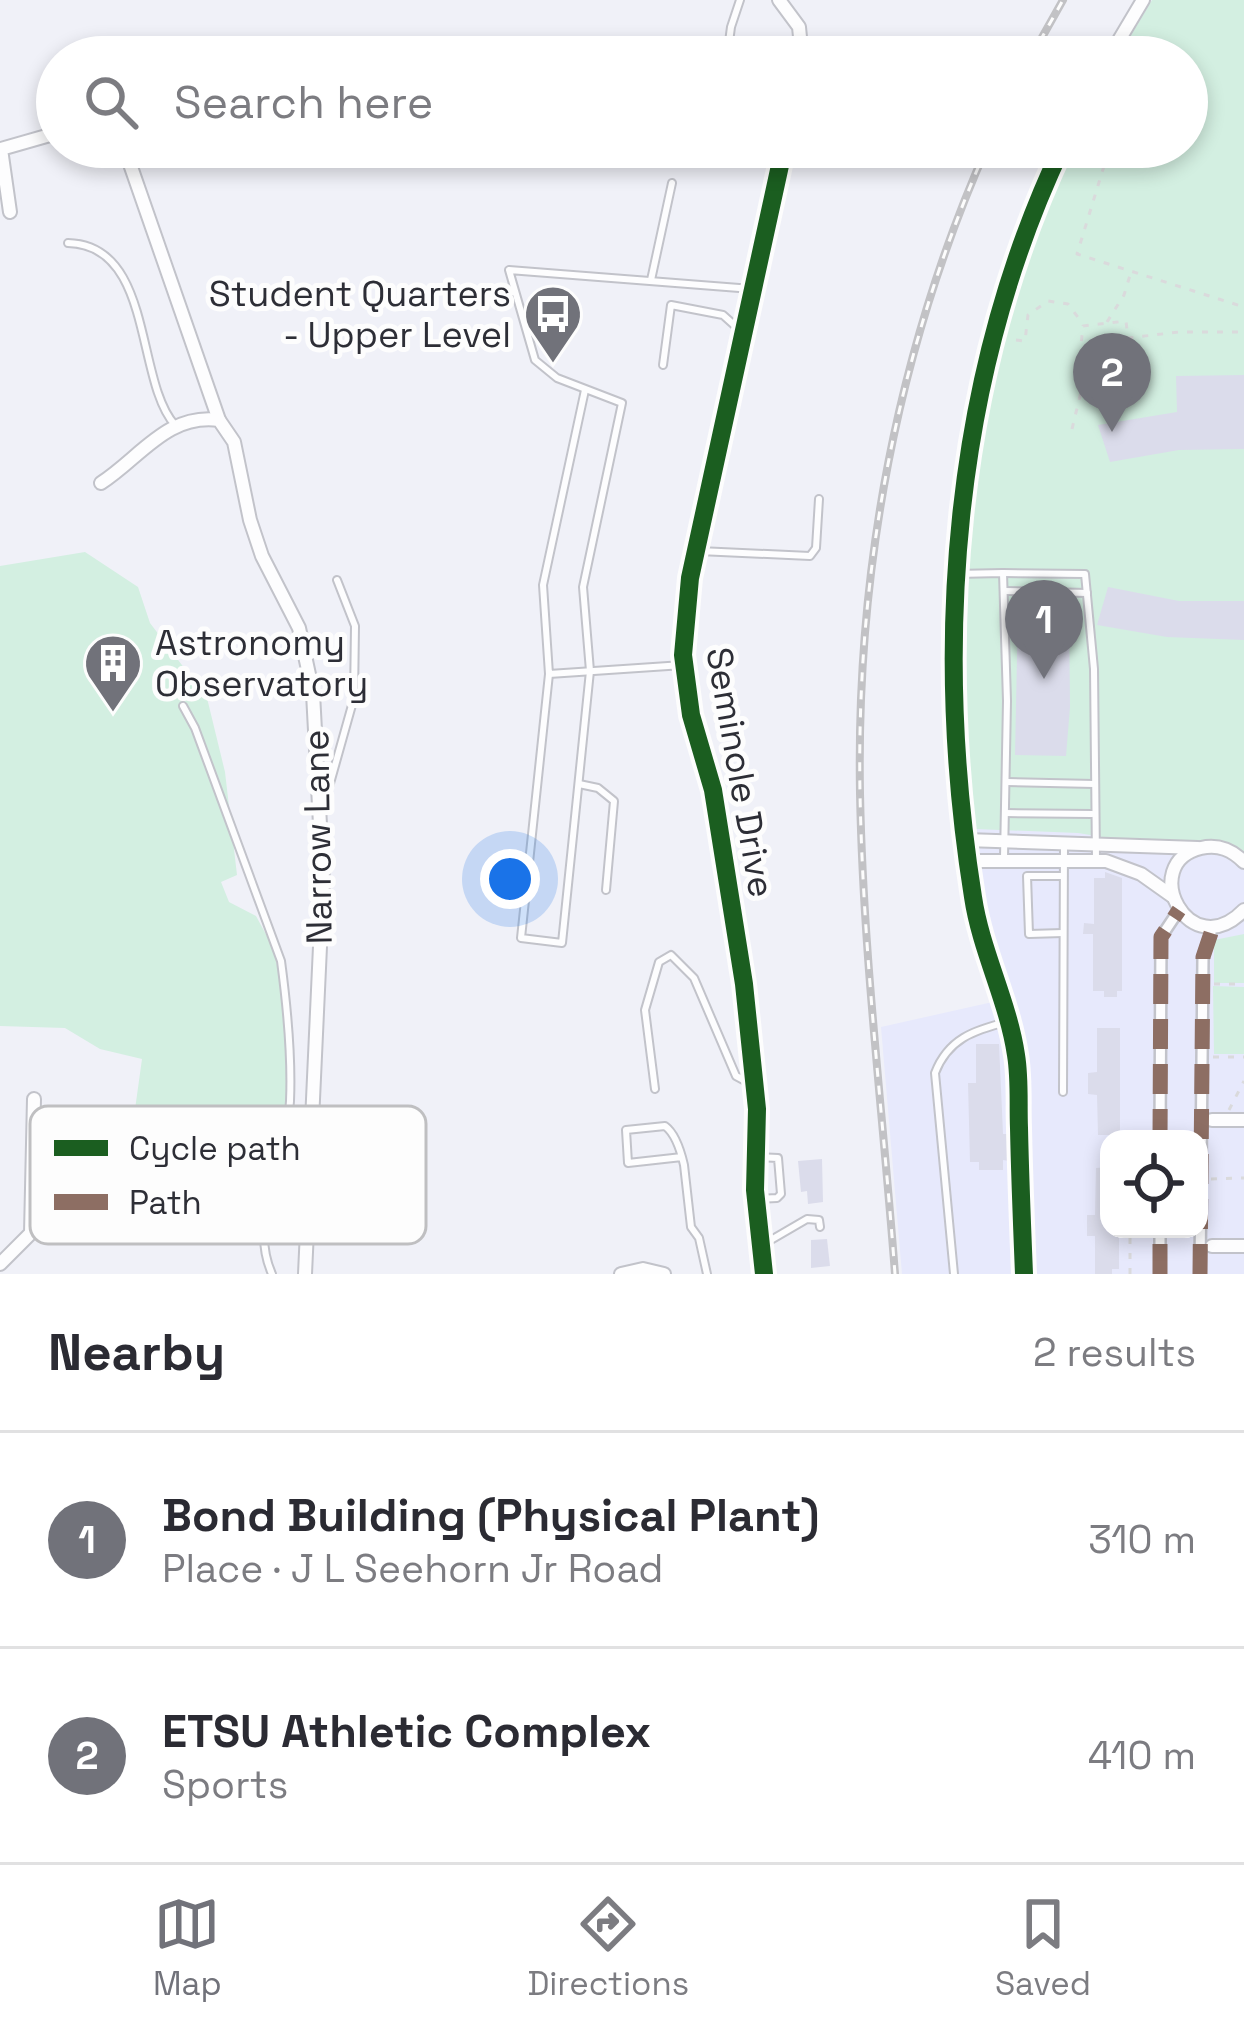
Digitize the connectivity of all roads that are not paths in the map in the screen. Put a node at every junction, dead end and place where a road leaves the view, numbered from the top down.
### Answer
1 (740, 0) edge
2 (779, 0) edge
3 (1143, 0) edge
4 (729, 36) edge
5 (800, 36) edge
6 (1122, 36) edge
7 (36, 139) edge
8 (131, 168) edge
9 (779, 168) edge
10 (1054, 168) edge
11 (672, 183) dead end
12 (10, 212) dead end
13 (68, 243) dead end
14 (651, 280) junction
15 (752, 289) junction
16 (742, 332) junction
17 (663, 365) dead end
18 (585, 390) junction
19 (219, 420) junction
20 (175, 425) junction
21 (101, 483) dead end
22 (819, 499) dead end
23 (696, 550) junction
24 (1003, 573) junction
25 (955, 574) junction
26 (337, 580) dead end
27 (1004, 591) junction
28 (1087, 593) junction
29 (683, 665) junction
30 (590, 671) junction
31 (549, 674) junction
32 (183, 706) dead end
33 (1006, 782) junction
34 (579, 784) junction
35 (1094, 784) junction
36 (319, 789) junction
37 (1005, 813) junction
38 (1093, 814) junction
39 (966, 840) junction
40 (1004, 841) junction
41 (1064, 841) junction
42 (1095, 842) junction
43 (1198, 848) junction
44 (1004, 858) junction
45 (1064, 859) junction
46 (1096, 860) junction
47 (968, 861) junction
48 (1244, 862) edge
49 (1064, 876) junction
50 (606, 890) dead end
51 (1175, 903) junction
52 (1244, 910) edge
53 (1225, 924) junction
54 (1244, 927) edge
55 (1064, 932) junction
56 (1211, 933) dead end
57 (1007, 1022) junction
58 (754, 1085) junction
59 (656, 1089) dead end
60 (1063, 1092) dead end
61 (34, 1100) dead end
62 (34, 1106) edge
63 (289, 1106) edge
64 (313, 1106) edge
65 (1218, 1118) road end
66 (1244, 1120) edge
67 (1160, 1130) edge
68 (682, 1157) junction
69 (757, 1157) junction
70 (756, 1199) junction
71 (820, 1227) dead end
72 (30, 1235) edge
73 (1160, 1238) edge
74 (264, 1244) edge
75 (306, 1244) edge
76 (761, 1246) junction
77 (1212, 1246) dead end
78 (1244, 1246) edge
79 (0, 1264) edge
80 (271, 1274) edge
81 (305, 1274) edge
82 (621, 1274) edge
83 (664, 1274) edge
84 (707, 1274) edge
85 (764, 1274) edge
86 (954, 1274) edge
87 (1024, 1274) edge
88 (1160, 1274) edge
89 (1200, 1274) edge

1 - 4 lane
2 - 5 street
3 - 6 street
7 - 12 street
8 - 19 street, Narrow Lane
9 - 15 street, Seminole Drive
10 - 25 street
11 - 14 lane
13 - 20 lane
14 - 15 lane
14 - 18 lane
15 - 16 street, Seminole Drive
16 - 17 lane
16 - 23 street, Seminole Drive
18 - 30 lane
18 - 31 lane
19 - 20 street
19 - 36 street, Narrow Lane
20 - 21 street
22 - 23 lane
23 - 29 street, Seminole Drive
24 - 25 lane
24 - 27 lane
24 - 28 lane
25 - 39 street
26 - 36 lane
27 - 28 lane
27 - 33 lane
28 - 35 lane
29 - 30 lane
29 - 58 street, Seminole Drive
30 - 31 lane
30 - 34 lane
31 - 34 lane
32 - 63 lane
33 - 35 lane
33 - 37 lane
34 - 50 lane
35 - 38 lane
36 - 64 street, Narrow Lane
37 - 38 lane
37 - 40 lane
38 - 42 lane
39 - 40 street
39 - 47 street
40 - 41 street
40 - 44 lane
41 - 42 street
41 - 45 lane
42 - 43 street
42 - 46 lane
43 - 48 street
43 - 51 street
44 - 45 street
44 - 47 street
45 - 46 street
45 - 49 lane
46 - 51 street
47 - 57 street
49 - 55 lane
49 - 55 lane
51 - 53 street
51 - 67 street
52 - 53 street
53 - 54 street
55 - 60 lane
56 - 89 street
57 - 86 lane
57 - 87 street
58 - 59 lane
58 - 69 street, Seminole Drive
61 - 62 street
65 - 66 street
68 - 68 lane
68 - 84 lane
69 - 70 street, Seminole Drive
69 - 70 lane
70 - 76 street, Seminole Drive
71 - 76 lane
72 - 79 street
73 - 88 street
74 - 80 lane
75 - 81 street, Narrow Lane
76 - 85 street, Seminole Drive
77 - 78 street
82 - 83 street

